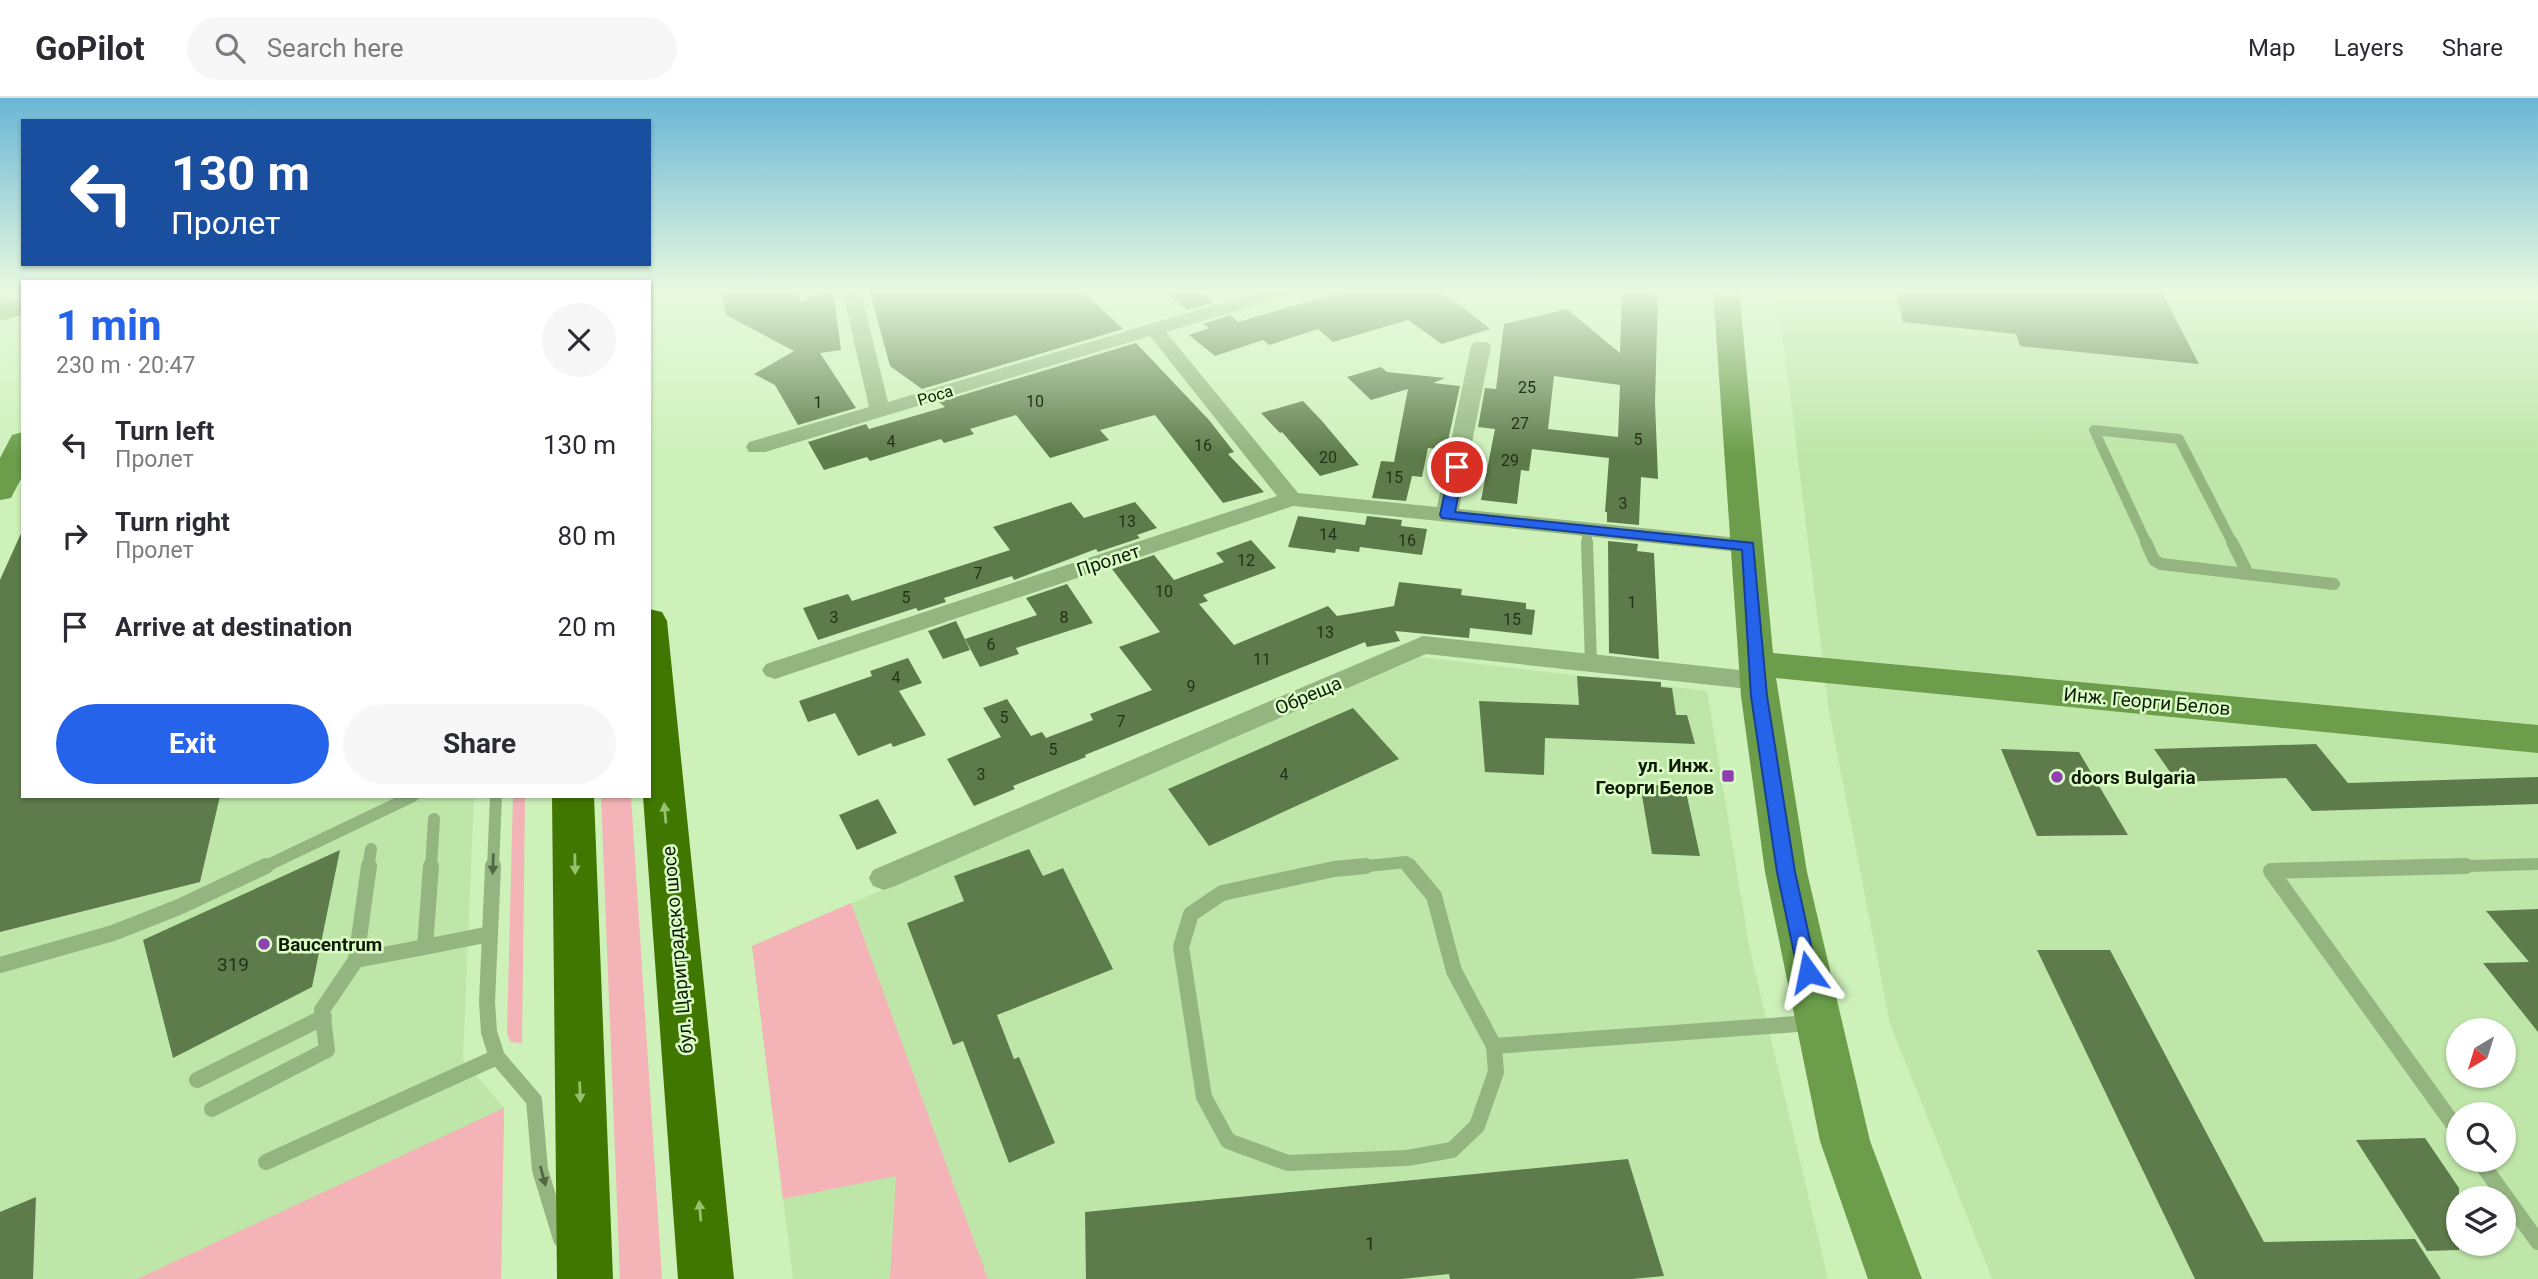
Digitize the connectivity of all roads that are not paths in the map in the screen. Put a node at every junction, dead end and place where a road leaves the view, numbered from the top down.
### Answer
1 (864, 344) edge
2 (1103, 344) edge
3 (1166, 344) edge
4 (1731, 344) edge
5 (1481, 346) dead end
6 (880, 411) junction
7 (21, 446) edge
8 (757, 447) dead end
9 (0, 491) edge
10 (1291, 499) junction
11 (1447, 515) junction
12 (1587, 530) junction
13 (1748, 546) junction
14 (2248, 574) junction
15 (2334, 584) dead end
16 (651, 644) edge
17 (1591, 663) junction
18 (775, 670) dead end
19 (1757, 672) junction
20 (2538, 739) edge
21 (409, 798) edge
22 (496, 798) edge
23 (573, 798) edge
24 (434, 818) dead end
25 (371, 849) dead end
26 (2538, 863) edge
27 (884, 878) dead end
28 (490, 934) junction
29 (425, 947) junction
30 (356, 960) junction
31 (0, 965) edge
32 (324, 1017) junction
33 (1819, 1022) junction
34 (1494, 1046) junction
35 (497, 1057) junction
36 (197, 1080) dead end
37 (212, 1109) dead end
38 (2446, 1114) edge
39 (266, 1162) dead end
40 (2488, 1172) edge
41 (2538, 1242) edge
42 (574, 1279) edge
43 (585, 1279) edge
44 (706, 1279) edge
45 (1895, 1279) edge

1 - 6 street
2 - 6 street, Роса
3 - 10 street
4 - 13 main road
5 - 11 street
6 - 8 street, Роса
7 - 9 main road
10 - 11 street, Пролет
10 - 18 street, Пролет
11 - 12 street, Пролет
12 - 13 street, Пролет
12 - 17 lane
13 - 19 main road
14 - 14 lane
14 - 15 lane
44 -> 16 highway, бул. Цариградско шосе
17 - 19 street, Обреща
17 - 27 street, Обреща
19 - 20 main road, Инж. Георги Белов
19 - 33 main road
21 - 31 lane
22 -> 28 lane
23 -> 43 highway
24 - 29 lane
25 - 30 lane
26 - 38 lane
28 - 29 lane
28 - 35 lane
29 - 30 lane
30 - 32 lane
32 - 36 lane
32 - 37 lane
33 - 34 lane
33 - 45 main road
34 - 34 lane
35 - 39 lane
35 -> 42 lane
40 - 41 lane

